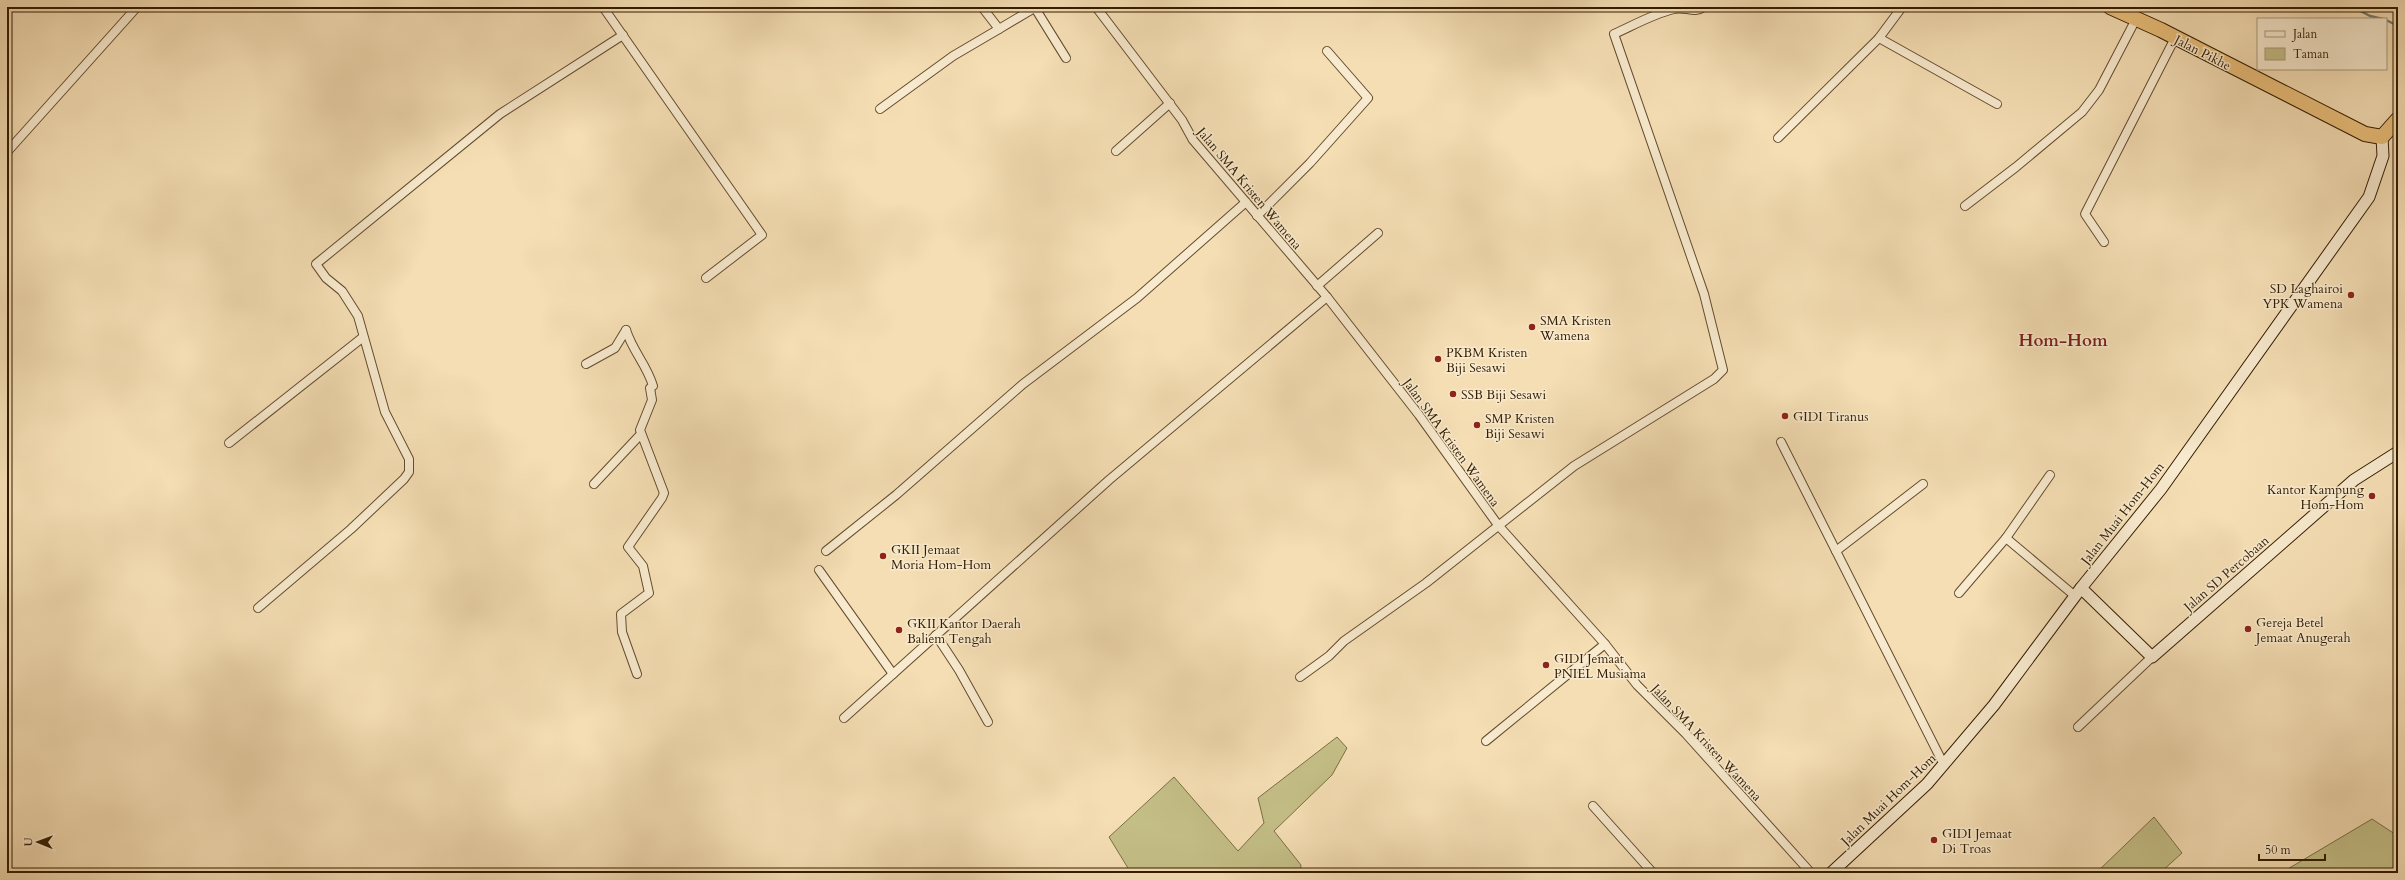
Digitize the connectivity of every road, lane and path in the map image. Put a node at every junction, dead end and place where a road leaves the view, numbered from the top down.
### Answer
1 (137, 7) edge
2 (602, 7) edge
3 (982, 7) edge
4 (1035, 7) edge
5 (1096, 7) edge
6 (1704, 7) edge
7 (1902, 7) edge
8 (2110, 7) edge
9 (2136, 19) junction
10 (999, 29) junction
11 (623, 35) junction
12 (1879, 38) junction
13 (2175, 38) junction
14 (1327, 51) dead end
15 (1066, 58) dead end
16 (1170, 103) junction
17 (1997, 104) dead end
18 (880, 109) dead end
19 (2398, 118) edge
20 (2382, 136) junction
21 (1778, 138) dead end
22 (1116, 151) dead end
23 (7, 152) edge
24 (1246, 202) junction
25 (1965, 206) dead end
26 (1257, 216) junction
27 (1378, 233) dead end
28 (2104, 242) dead end
29 (706, 278) dead end
30 (1317, 286) junction
31 (1327, 297) junction
32 (362, 338) junction
33 (586, 364) dead end
34 (641, 434) junction
35 (1781, 442) dead end
36 (229, 443) dead end
37 (2398, 452) edge
38 (2050, 475) dead end
39 (594, 484) dead end
40 (1923, 484) dead end
41 (1498, 525) junction
42 (2006, 538) junction
43 (826, 551) dead end
44 (1836, 551) junction
45 (818, 570) dead end
46 (2078, 592) junction
47 (1959, 594) dead end
48 (258, 608) dead end
49 (936, 635) junction
50 (1605, 644) junction
51 (2152, 657) junction
52 (637, 674) dead end
53 (893, 674) junction
54 (1300, 677) dead end
55 (844, 718) dead end
56 (988, 722) dead end
57 (2078, 727) dead end
58 (1486, 741) dead end
59 (1944, 765) junction
60 (1593, 806) dead end
61 (1653, 873) edge
62 (1811, 873) edge
63 (1830, 873) edge

1 - 23 street
2 - 11 street
3 - 10 street
4 - 10 street
4 - 15 street
5 - 16 street, Jalan SMA Kristen Wamena
6 - 41 street
7 - 12 street
8 - 9 highway, Jalan Pikhe
9 - 13 highway, Jalan Pikhe
9 - 25 street
10 - 18 street
11 - 29 street
11 - 32 street
12 - 17 street
12 - 21 street
13 - 20 highway, Jalan Pikhe
13 - 28 street
14 - 26 street
16 - 22 street
16 - 24 street, Jalan SMA Kristen Wamena
19 - 20 highway
20 - 46 street, Jalan Muai Hom-Hom
24 - 26 street, Jalan SMA Kristen Wamena
24 - 43 street
26 - 30 street, Jalan SMA Kristen Wamena
27 - 30 street
30 - 31 street, Jalan SMA Kristen Wamena
31 - 41 street, Jalan SMA Kristen Wamena
31 - 49 street
32 - 36 street
32 - 48 street
33 - 34 street
34 - 39 street
34 - 52 street
35 - 44 street
37 - 51 street, Jalan SD Percobaan
38 - 42 street
40 - 44 street
41 - 50 street, Jalan SMA Kristen Wamena
41 - 54 street
42 - 46 street
42 - 47 street
44 - 59 street
45 - 53 street
46 - 51 street
46 - 59 street, Jalan Muai Hom-Hom
49 - 53 street
49 - 56 street
50 - 58 street
50 - 62 street, Jalan SMA Kristen Wamena
51 - 57 street
53 - 55 street
59 - 63 street, Jalan Muai Hom-Hom
60 - 61 street

